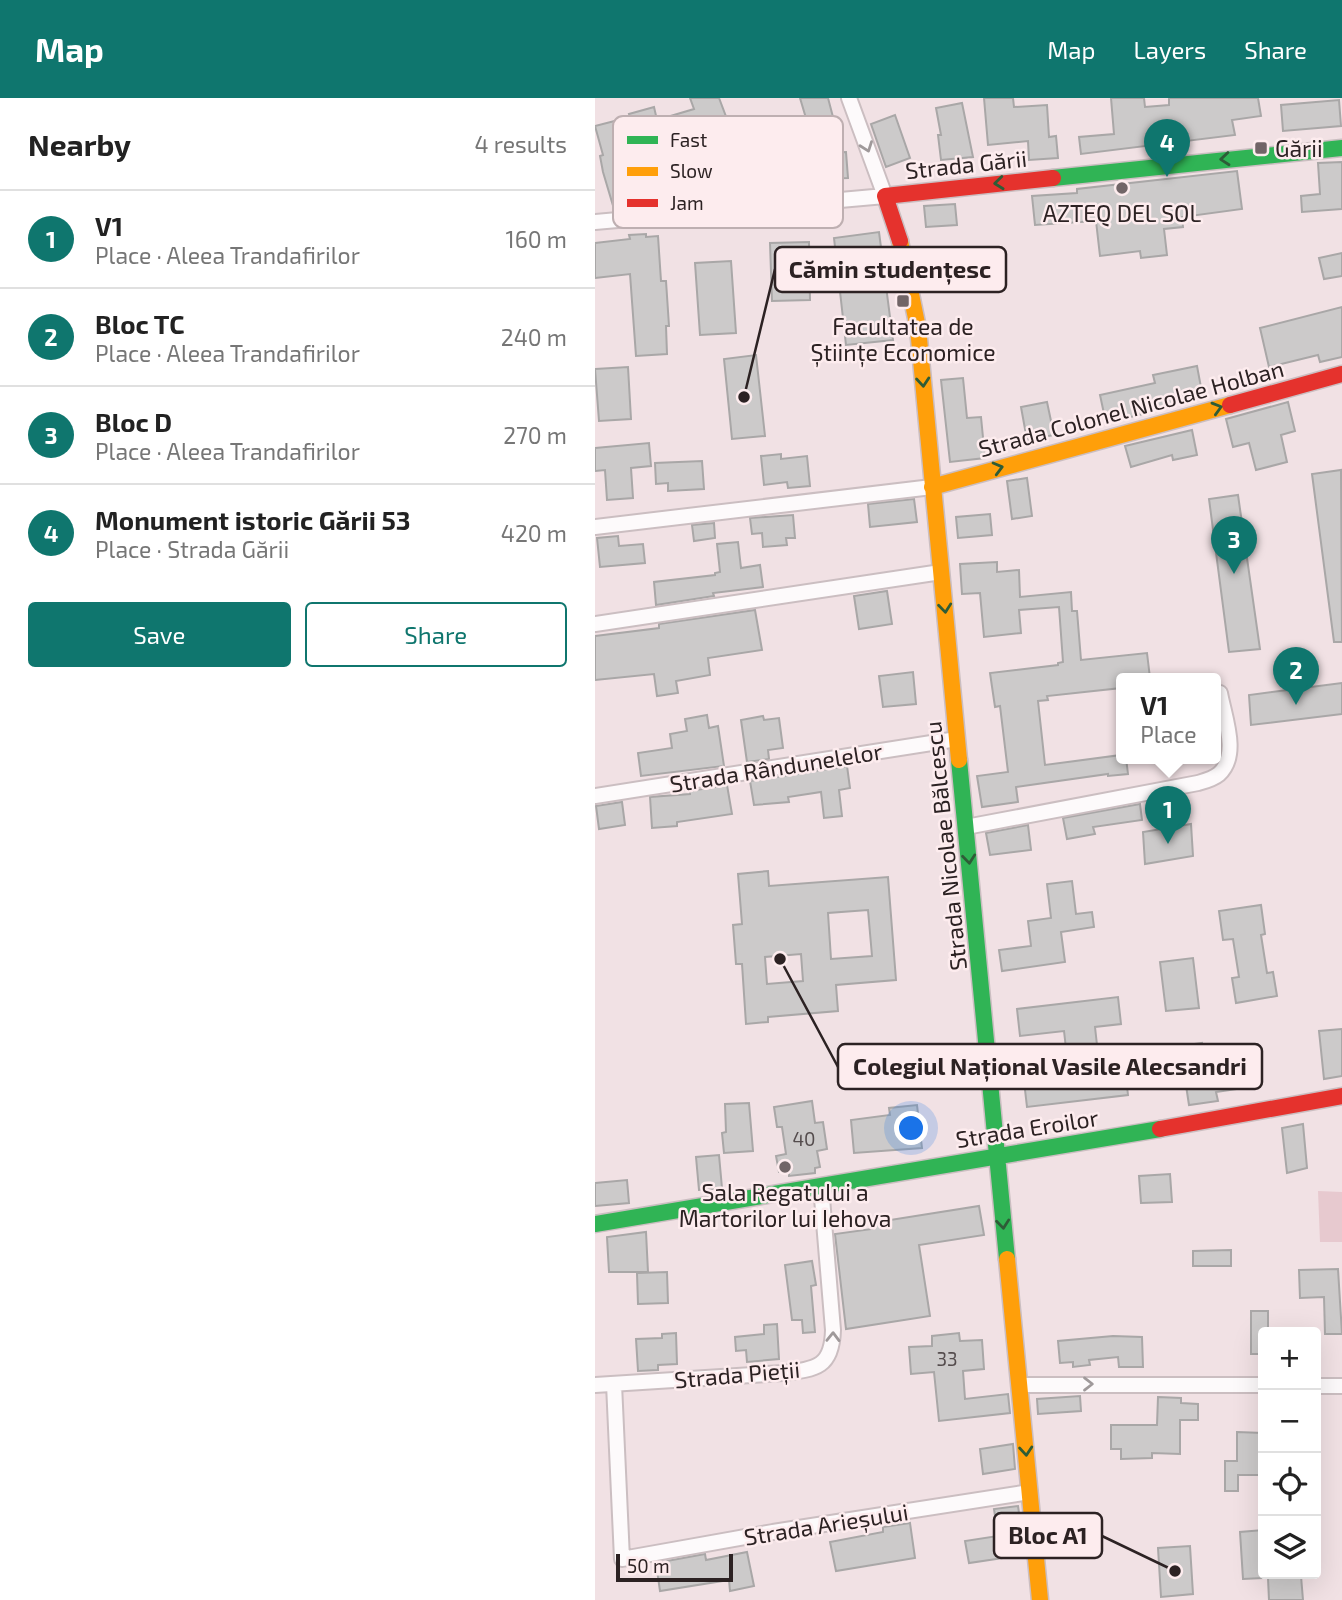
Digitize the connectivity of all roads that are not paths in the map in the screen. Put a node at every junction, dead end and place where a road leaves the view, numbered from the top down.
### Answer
1 (849, 98) edge
2 (1342, 148) edge
3 (885, 196) junction
4 (843, 200) edge
5 (613, 220) edge
6 (595, 222) edge
7 (1342, 374) edge
8 (932, 486) junction
9 (595, 527) edge
10 (941, 572) junction
11 (595, 624) edge
12 (1221, 699) edge
13 (957, 739) junction
14 (595, 796) edge
15 (966, 827) junction
16 (1342, 1097) edge
17 (996, 1156) junction
18 (821, 1186) junction
19 (595, 1224) edge
20 (614, 1384) junction
21 (595, 1385) edge
22 (1020, 1385) junction
23 (1258, 1385) edge
24 (1321, 1386) edge
25 (1342, 1386) edge
26 (1030, 1492) junction
27 (1040, 1600) edge

1 -> 3 street, Strada Nicolae Bălcescu
2 -> 3 main road, Strada Gării
3 - 4 street, Strada Gării
3 -> 8 main road, Strada Nicolae Bălcescu
5 - 6 street, Strada Gării
8 -> 7 main road, Strada Colonel Nicolae Holban
8 - 9 street
8 - 10 main road, Strada Nicolae Bălcescu
10 - 11 street
10 -> 13 main road, Strada Nicolae Bălcescu
12 - 15 street
13 - 14 street, Strada Rândunelelor
13 - 15 main road, Strada Nicolae Bălcescu
15 -> 17 main road, Strada Nicolae Bălcescu
16 - 17 main road, Strada Eroilor
17 - 18 main road, Strada Eroilor
17 -> 22 main road, Strada Nicolae Bălcescu
18 - 19 main road, Strada Eroilor
20 -> 18 street, Strada Pieții
20 - 21 street, Strada Pieții
20 - 26 street, Strada Arieșului
22 -> 23 street
22 -> 26 main road, Strada Nicolae Bălcescu
24 - 25 street
26 - 27 main road, Strada Nicolae Bălcescu

